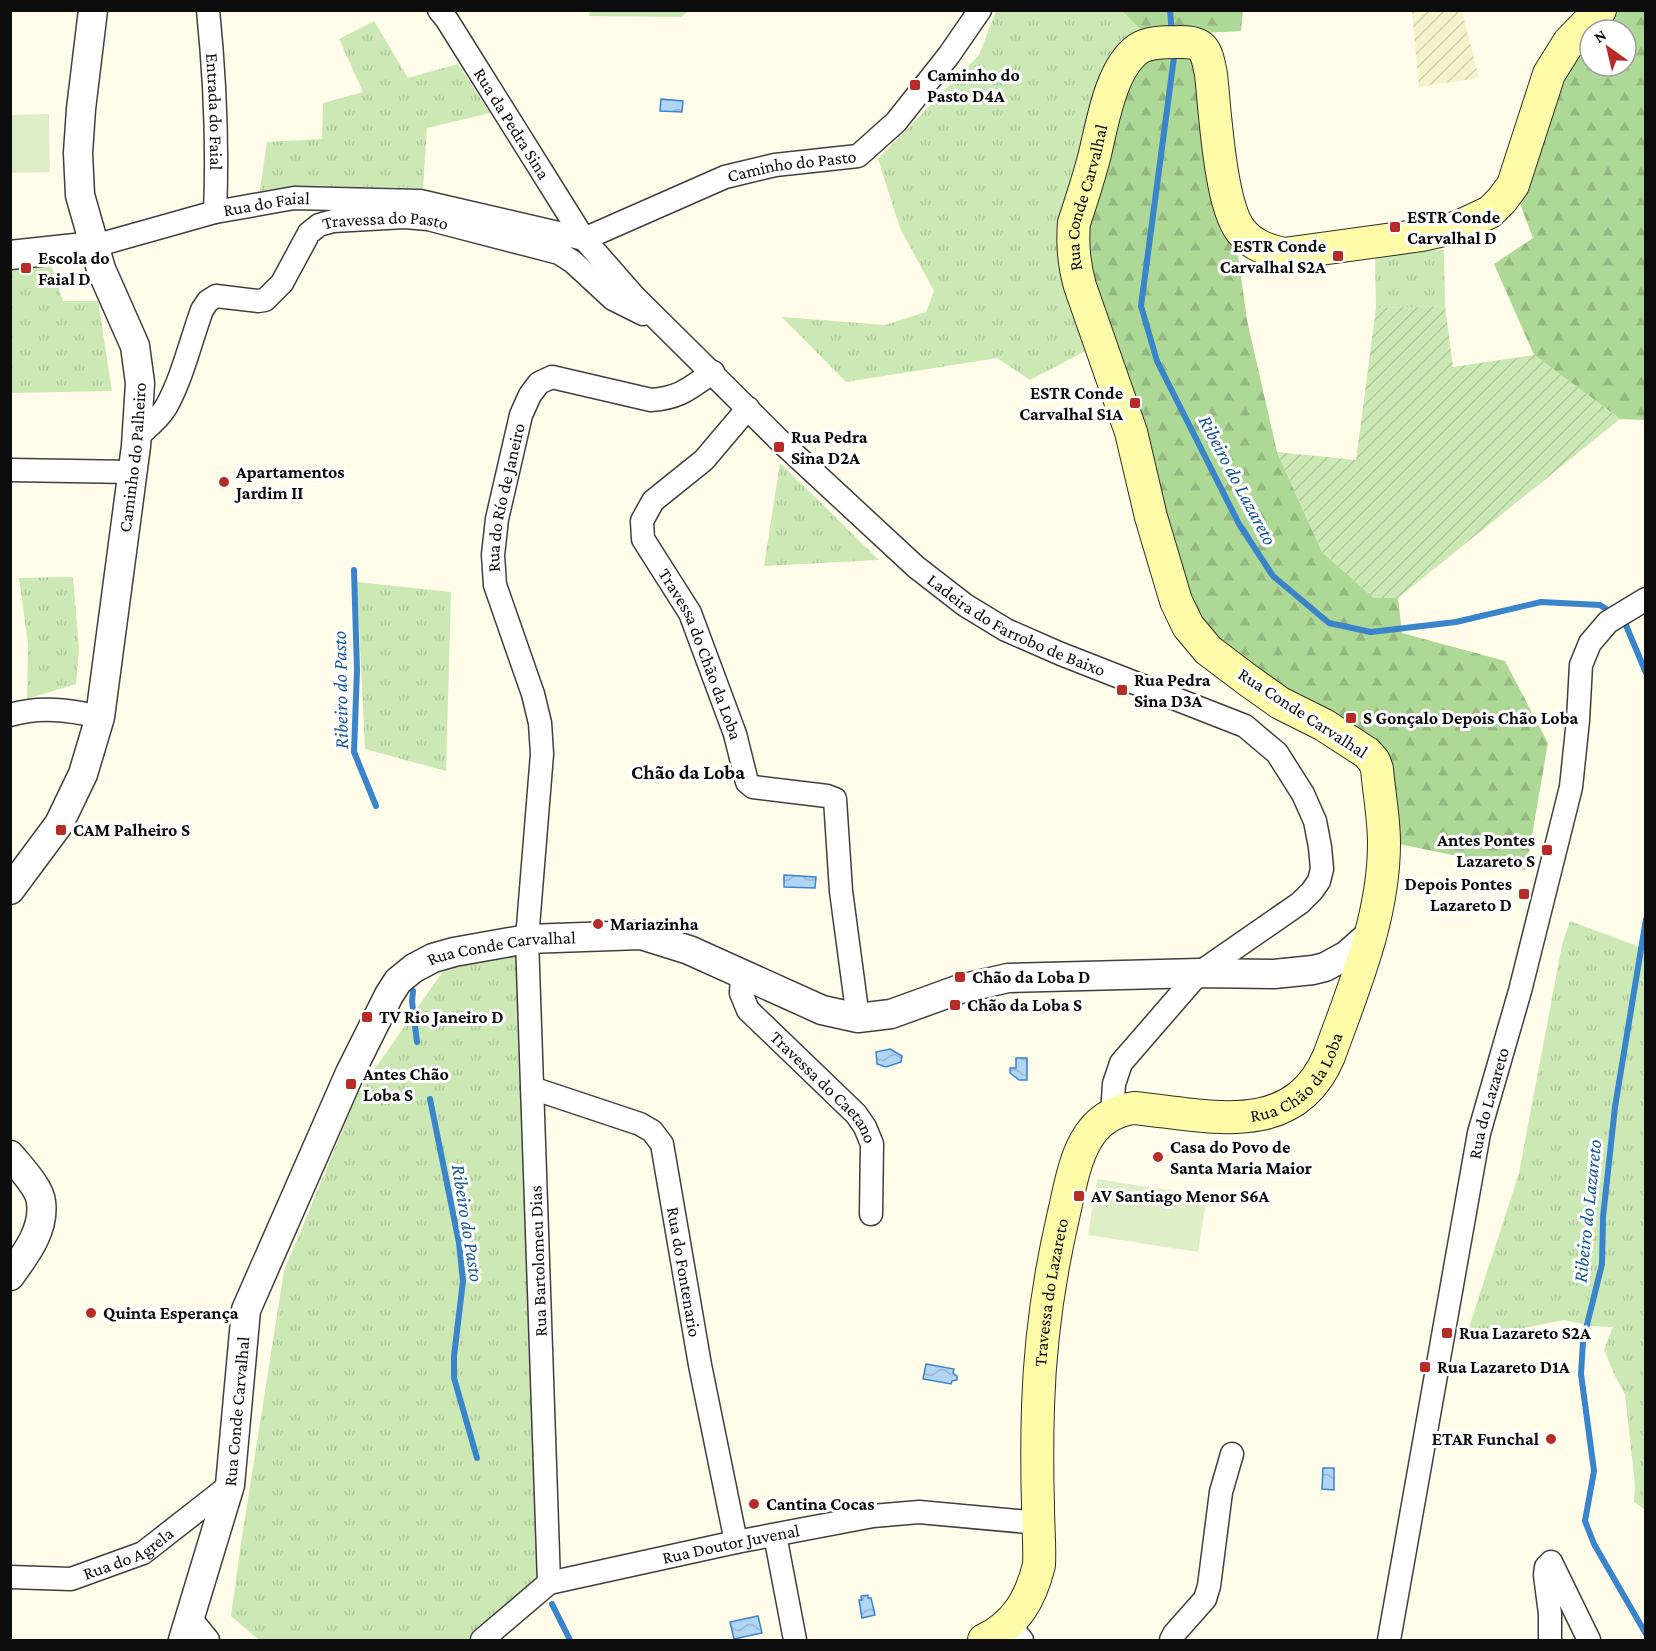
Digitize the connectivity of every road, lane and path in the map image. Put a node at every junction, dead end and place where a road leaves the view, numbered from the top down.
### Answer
1 (93, 10) edge
2 (208, 10) edge
3 (439, 10) edge
4 (980, 10) edge
5 (1600, 10) edge
6 (215, 212) junction
7 (584, 239) junction
8 (94, 246) junction
9 (10, 255) edge
10 (664, 325) junction
11 (713, 372) junction
12 (748, 408) junction
13 (137, 437) junction
14 (10, 470) edge
15 (132, 472) junction
16 (1645, 599) edge
17 (10, 715) edge
18 (100, 717) junction
19 (10, 890) edge
20 (1372, 933) junction
21 (527, 939) junction
22 (1325, 967) junction
23 (1199, 973) junction
24 (742, 976) junction
25 (1350, 995) junction
26 (858, 1018) junction
27 (532, 1088) junction
28 (1112, 1114) junction
29 (10, 1155) edge
30 (872, 1214) dead end
31 (10, 1276) edge
32 (1232, 1454) dead end
33 (230, 1485) junction
34 (1039, 1523) junction
35 (775, 1535) junction
36 (736, 1542) junction
37 (10, 1577) edge
38 (549, 1583) junction
39 (187, 1629) edge
40 (1005, 1635) edge
41 (208, 1641) edge
42 (482, 1641) edge
43 (795, 1641) edge
44 (1171, 1641) edge
45 (1389, 1641) edge
46 (1550, 1641) edge
47 (1589, 1641) edge

1 - 8 street, Caminho do Palheiro
2 - 6 street, Entrada do Faial
3 - 7 street, Rua da Pedra Sina
4 - 7 street, Caminho do Pasto
5 - 20 main road, Rua Conde Carvalhal
6 - 7 street, Rua do Faial
6 - 8 street, Rua do Faial
7 - 10 street, Ladeira do Farrobo de Baixo
8 - 9 street
8 - 13 street, Caminho do Palheiro
10 - 11 street, Ladeira do Farrobo de Baixo
10 - 13 street, Travessa do Pasto
11 - 12 street, Ladeira do Farrobo de Baixo
11 - 21 street, Rua do Río de Janeiro
12 - 23 street, Ladeira do Farrobo de Baixo
12 - 26 street, Travessa do Chão da Loba
13 - 15 street, Caminho do Palheiro
14 - 15 street
15 - 18 street, Caminho do Palheiro
16 - 45 street, Rua do Lazareto
17 - 18 street
18 - 19 street, Caminho do Palheiro
20 - 22 street, Rua Conde Carvalhal
20 - 25 main road, Rua Chão da Loba
21 - 24 street, Rua Conde Carvalhal
21 - 27 street, Rua Bartolomeu Dias
21 - 33 street, Rua Conde Carvalhal
22 - 23 street, Rua Conde Carvalhal
22 - 25 street
23 - 26 street, Rua Conde Carvalhal
23 - 28 street
24 - 26 street, Rua Conde Carvalhal
24 - 30 street, Travessa do Caetano
25 - 28 main road, Rua Chão da Loba
27 - 36 street, Rua do Fontenario
27 - 38 street, Rua Bartolomeu Dias
28 - 34 main road, Travessa do Lazareto
29 - 31 street
32 - 44 street
33 - 37 street, Rua do Agrela
33 - 39 street, Rua Conde Carvalhal
34 - 35 street, Rua Doutor Juvenal
34 - 40 main road, Travessa do Lazareto
35 - 36 street, Rua Doutor Juvenal
35 - 43 street
36 - 38 street, Rua Doutor Juvenal
38 - 42 street, Rua Doutor Juvenal
39 - 41 street
46 - 47 street

